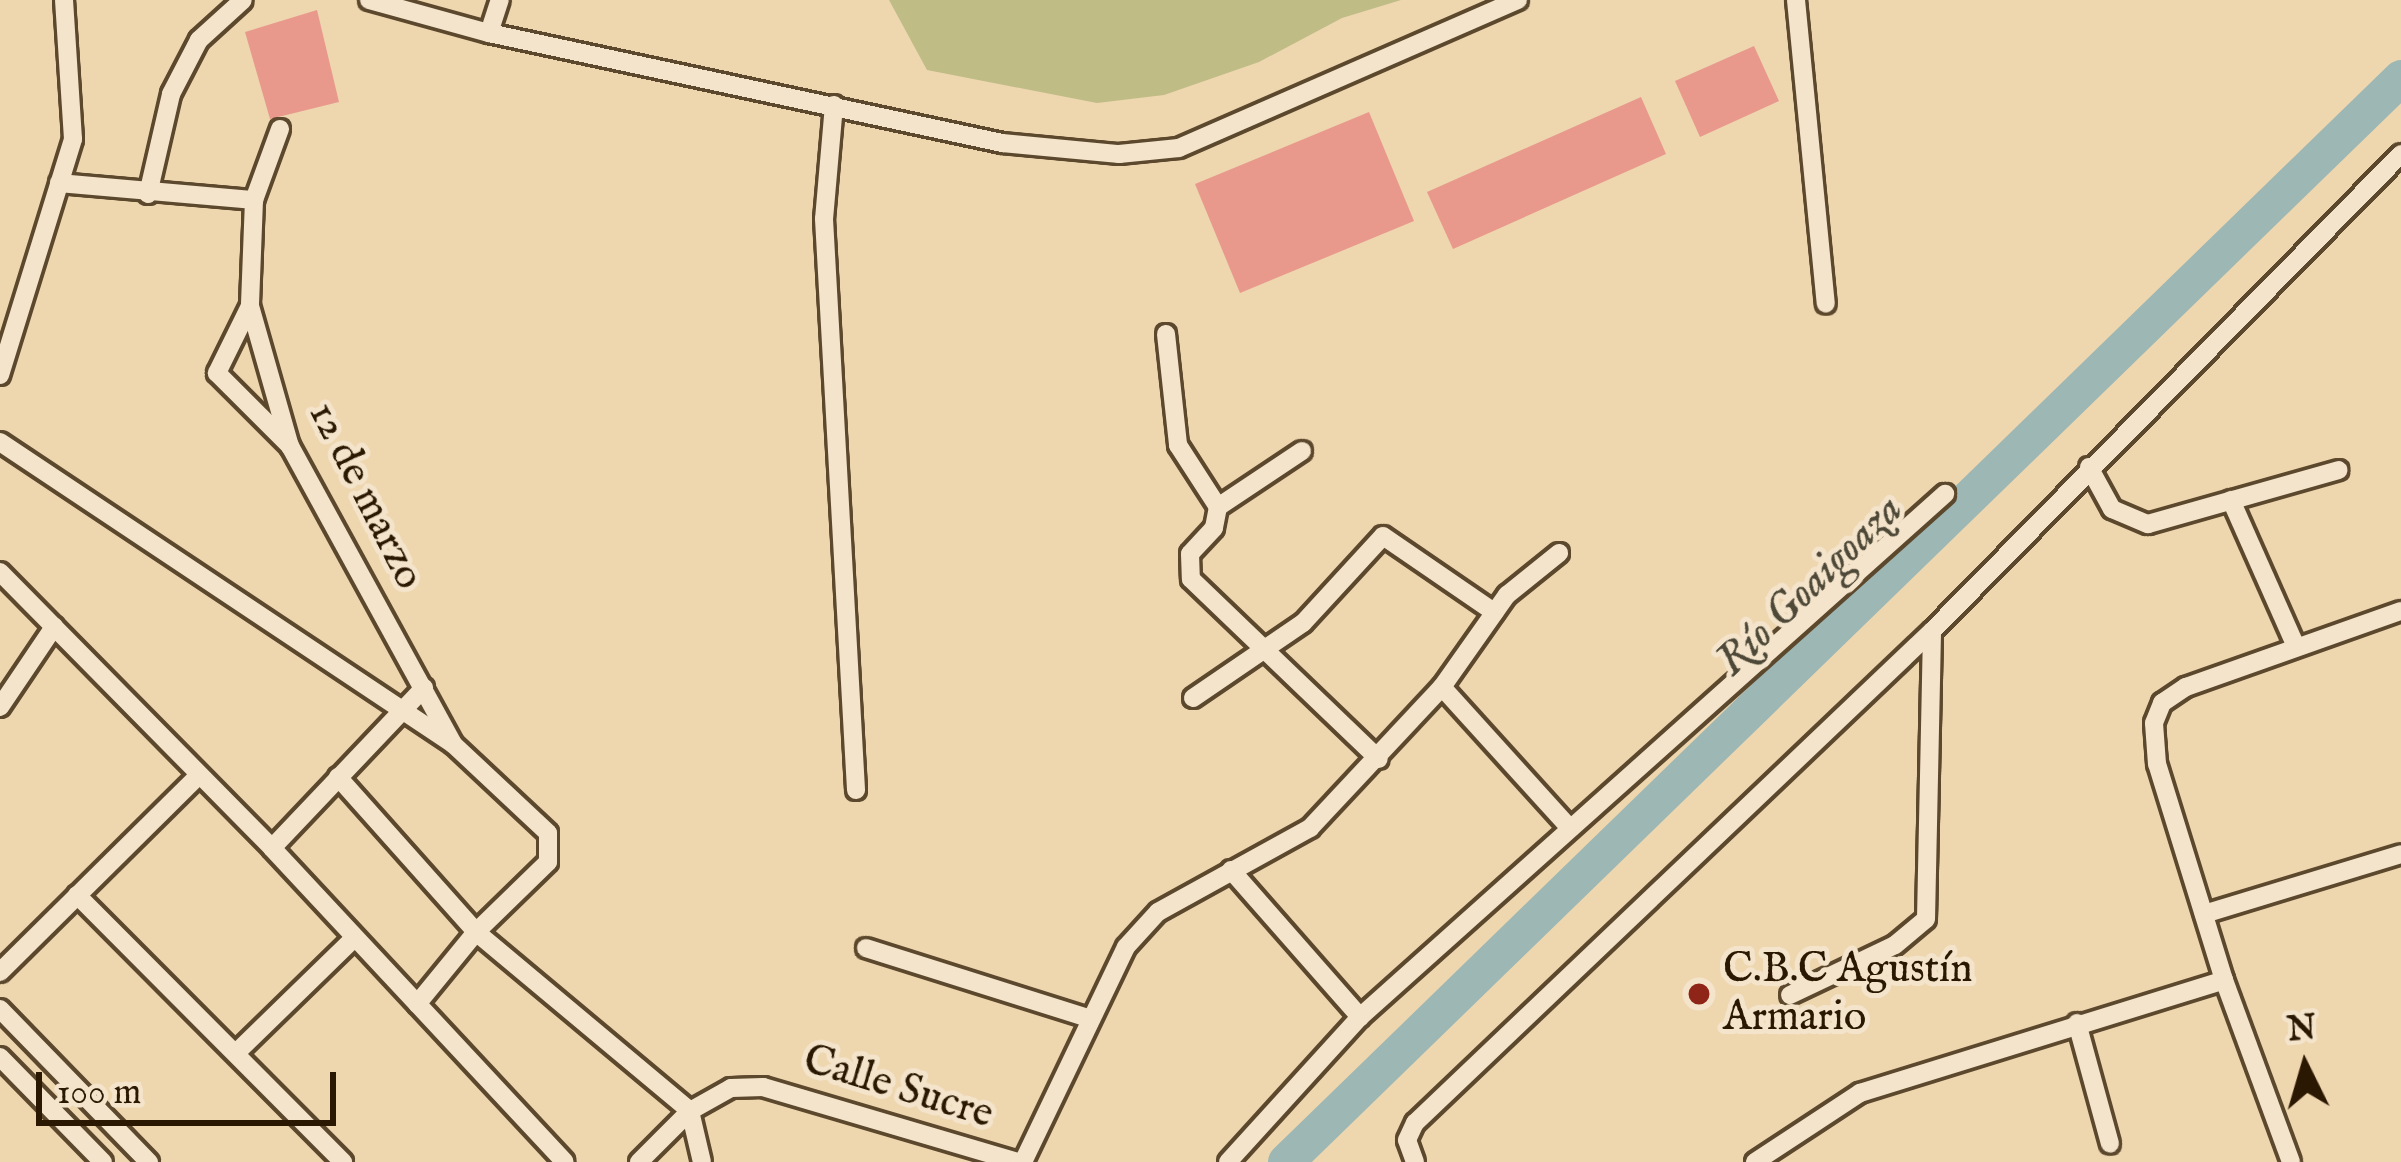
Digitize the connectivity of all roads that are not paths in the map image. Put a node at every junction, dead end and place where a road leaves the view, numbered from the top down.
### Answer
1 (64, 0) edge
2 (243, 0) edge
3 (368, 0) edge
4 (500, 0) edge
5 (1517, 0) edge
6 (1796, 0) edge
7 (489, 33) junction
8 (834, 105) junction
9 (280, 129) dead end
10 (2401, 154) edge
11 (59, 183) junction
12 (148, 194) junction
13 (254, 200) junction
14 (1826, 304) dead end
15 (250, 306) junction
16 (1166, 334) dead end
17 (0, 375) edge
18 (0, 442) edge
19 (290, 446) junction
20 (1302, 452) dead end
21 (2089, 466) junction
22 (2338, 470) dead end
23 (1945, 494) dead end
24 (2231, 500) junction
25 (1218, 507) junction
26 (1559, 553) dead end
27 (0, 572) edge
28 (2401, 610) edge
29 (1494, 612) junction
30 (55, 627) junction
31 (1932, 631) junction
32 (2294, 642) junction
33 (1268, 649) junction
34 (1442, 687) junction
35 (424, 688) junction
36 (1193, 698) dead end
37 (0, 707) edge
38 (404, 713) junction
39 (454, 744) junction
40 (1378, 759) junction
41 (197, 777) junction
42 (338, 777) junction
43 (856, 790) dead end
44 (1568, 826) junction
45 (272, 848) junction
46 (2401, 854) edge
47 (1231, 870) junction
48 (77, 895) junction
49 (2204, 914) junction
50 (476, 932) junction
51 (352, 940) junction
52 (866, 948) dead end
53 (0, 972) edge
54 (2224, 980) junction
55 (1790, 995) dead end
56 (417, 1004) junction
57 (0, 1009) edge
58 (1360, 1017) junction
59 (1088, 1018) junction
60 (2078, 1023) junction
61 (236, 1053) junction
62 (0, 1057) edge
63 (690, 1112) junction
64 (2110, 1144) dead end
65 (103, 1162) edge
66 (149, 1162) edge
67 (343, 1162) edge
68 (565, 1162) edge
69 (639, 1162) edge
70 (702, 1162) edge
71 (1021, 1162) edge
72 (1228, 1162) edge
73 (1415, 1162) edge
74 (1755, 1162) edge
75 (2290, 1162) edge

1 - 11 street
2 - 12 street
3 - 7 street
4 - 7 street
5 - 8 street
6 - 14 street
7 - 8 street
8 - 43 street
9 - 13 street, 12 de marzo
10 - 21 street
11 - 12 street
11 - 17 street
12 - 13 street
13 - 15 street, 12 de marzo
15 - 19 street, 12 de marzo
15 - 19 street
16 - 25 street
18 - 38 street
19 - 35 street, 12 de marzo
20 - 25 street
21 - 24 street
21 - 31 street
22 - 24 street
23 - 44 street
24 - 32 street
25 - 33 street
26 - 29 street
27 - 30 street
28 - 32 street
29 - 33 street
29 - 34 street
30 - 37 street
30 - 41 street
31 - 55 street
31 - 73 street
32 - 49 street
33 - 36 street
33 - 40 street
34 - 40 street
34 - 44 street
35 - 38 street
35 - 39 street, 12 de marzo
38 - 39 street
38 - 42 street
39 - 50 street
40 - 47 street
41 - 45 street
41 - 48 street
42 - 45 street
42 - 50 street
44 - 58 street
45 - 51 street
46 - 49 street
47 - 58 street
47 - 59 street
48 - 53 street
48 - 61 street
49 - 54 street
50 - 56 street
50 - 63 street
51 - 56 street
51 - 61 street
52 - 59 street
54 - 60 street
54 - 75 street
56 - 68 street
57 - 66 street
58 - 72 street
59 - 71 street
60 - 64 street
60 - 74 street
61 - 67 street
62 - 65 street
63 - 69 street, Calle Sucre
63 - 70 street
63 - 71 street, Calle Sucre

